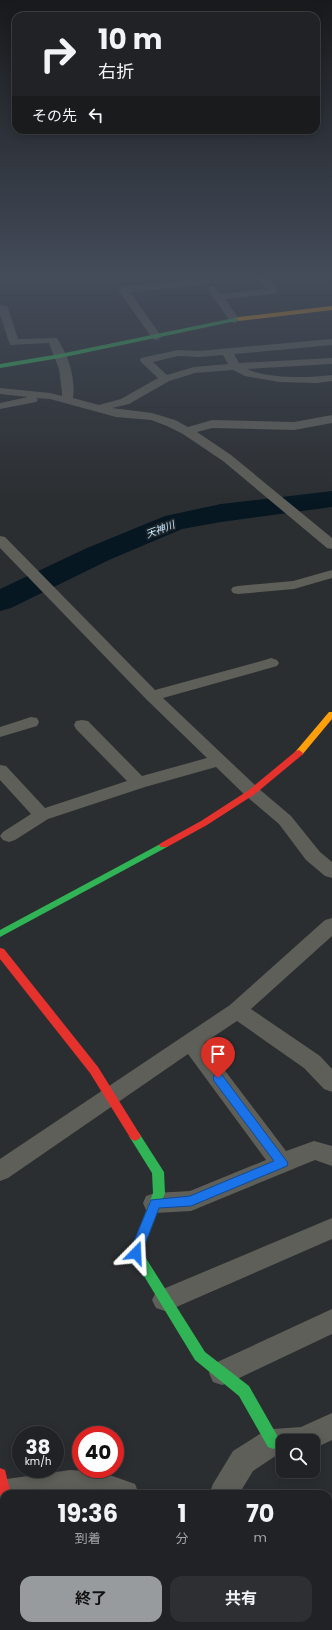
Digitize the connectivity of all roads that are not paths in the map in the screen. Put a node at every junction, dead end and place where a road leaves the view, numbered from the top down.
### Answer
1 (57, 350) edge
2 (90, 350) edge
3 (236, 350) edge
4 (227, 351) junction
5 (60, 356) junction
6 (332, 361) edge
7 (0, 366) edge
8 (235, 366) junction
9 (332, 378) edge
10 (165, 379) junction
11 (0, 391) edge
12 (50, 396) junction
13 (67, 400) junction
14 (0, 406) edge
15 (98, 408) junction
16 (332, 419) edge
17 (187, 431) junction
18 (0, 540) edge
19 (332, 545) edge
20 (332, 574) edge
21 (238, 590) dead end
22 (271, 663) dead end
23 (152, 696) junction
24 (332, 714) edge
25 (31, 722) dead end
26 (82, 725) dead end
27 (0, 732) edge
28 (220, 760) junction
29 (0, 770) edge
30 (139, 783) junction
31 (252, 792) junction
32 (42, 815) junction
33 (9, 836) dead end
34 (332, 872) edge
35 (332, 925) edge
36 (0, 934) edge
37 (0, 952) edge
38 (237, 1010) junction
39 (191, 1042) junction
40 (332, 1083) edge
41 (110, 1097) junction
42 (332, 1156) edge
43 (282, 1163) junction
44 (0, 1171) edge
45 (155, 1203) junction
46 (332, 1228) edge
47 (165, 1300) junction
48 (332, 1321) edge
49 (222, 1373) junction
50 (332, 1426) edge
51 (315, 1434) edge
52 (276, 1435) edge
53 (276, 1443) edge
54 (2, 1489) edge
55 (113, 1490) edge
56 (225, 1490) edge

1 - 5 street
2 - 5 street
3 - 4 street
4 - 8 street
4 - 10 street
5 - 7 street
5 - 13 street
6 - 8 street
8 - 9 street
8 - 10 street
10 - 15 street
11 - 12 street
12 - 13 street
12 - 14 street
13 - 15 street
15 - 17 street
16 - 17 street
17 - 19 street
18 - 23 street
20 - 21 street
22 - 23 street
23 - 28 street
24 - 31 street
25 - 27 street
26 - 30 street
28 - 30 street
28 - 31 street
29 - 32 street
30 - 32 street
31 - 34 street
31 - 36 street
32 - 33 street
35 - 38 street
37 - 41 street
38 - 39 street
38 - 40 street
39 - 41 street
39 - 43 street
41 - 44 street
41 - 45 street
42 - 43 street
43 - 45 street
45 - 47 street
46 - 47 street
47 - 49 street
48 - 49 street
49 - 52 street
50 - 51 street
53 - 56 street
54 - 55 street

